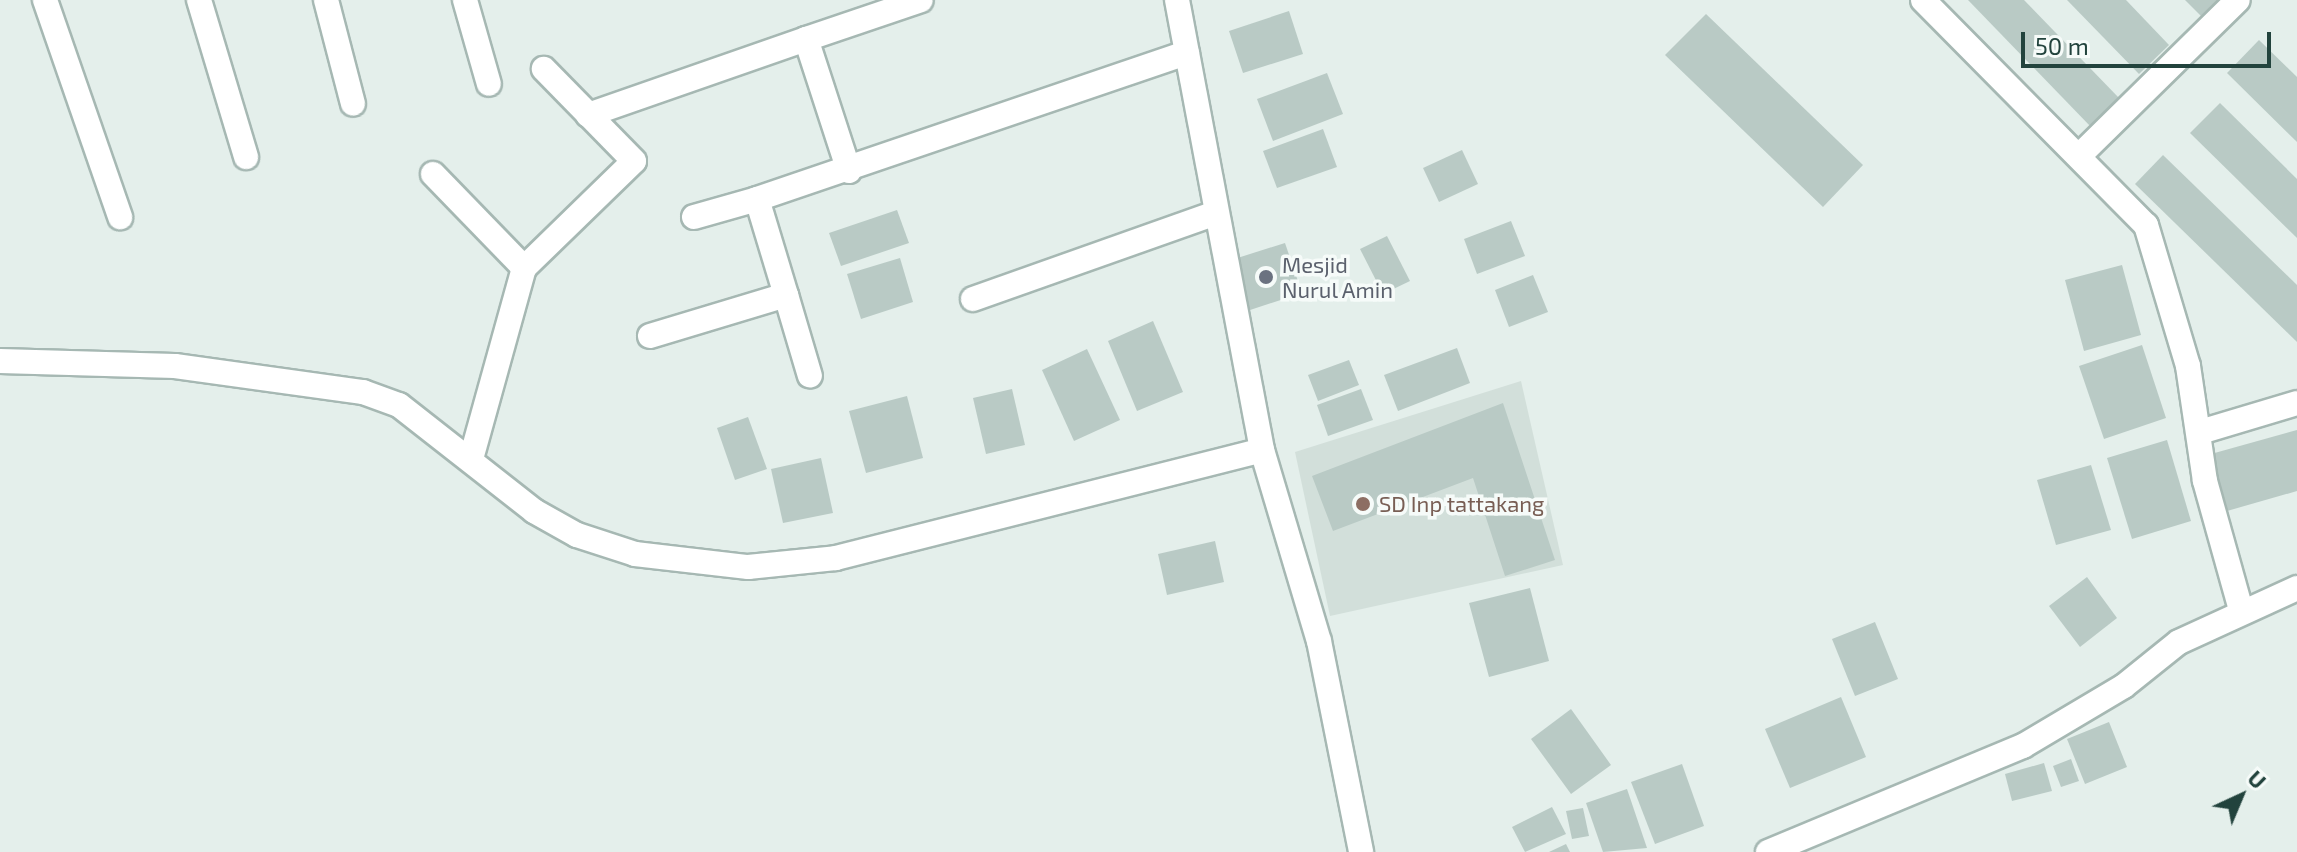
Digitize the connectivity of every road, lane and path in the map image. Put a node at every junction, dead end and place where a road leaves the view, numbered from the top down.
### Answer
1 (45, 0) edge
2 (199, 0) edge
3 (326, 0) edge
4 (465, 0) edge
5 (921, 0) edge
6 (1177, 0) edge
7 (1923, 0) edge
8 (2238, 0) edge
9 (866, 9) edge
10 (806, 39) junction
11 (1187, 53) junction
12 (544, 69) dead end
13 (489, 84) dead end
14 (353, 104) dead end
15 (588, 115) junction
16 (2080, 155) junction
17 (246, 157) dead end
18 (849, 171) junction
19 (433, 174) dead end
20 (757, 199) junction
21 (1216, 213) junction
22 (120, 217) dead end
23 (694, 217) dead end
24 (524, 268) junction
25 (786, 295) junction
26 (973, 299) dead end
27 (650, 336) dead end
28 (0, 361) edge
29 (810, 376) dead end
30 (2297, 403) edge
31 (2200, 432) junction
32 (1262, 450) junction
33 (471, 459) junction
34 (2297, 588) edge
35 (2241, 610) junction
36 (1361, 852) edge
37 (1768, 852) edge

1 - 22 street
2 - 17 street
3 - 14 street
4 - 13 street
5 - 9 street
6 - 11 street
7 - 16 street
8 - 16 street
9 - 10 street
10 - 15 street
10 - 18 street
11 - 18 street
11 - 21 street
12 - 15 street
15 - 24 street
16 - 31 street
18 - 20 street
19 - 24 street
20 - 23 street
20 - 25 street
21 - 26 street
21 - 32 street
24 - 33 street
25 - 27 street
25 - 29 street
28 - 33 street
30 - 31 street
31 - 35 street
32 - 33 street
32 - 36 street
34 - 35 street
35 - 37 street

